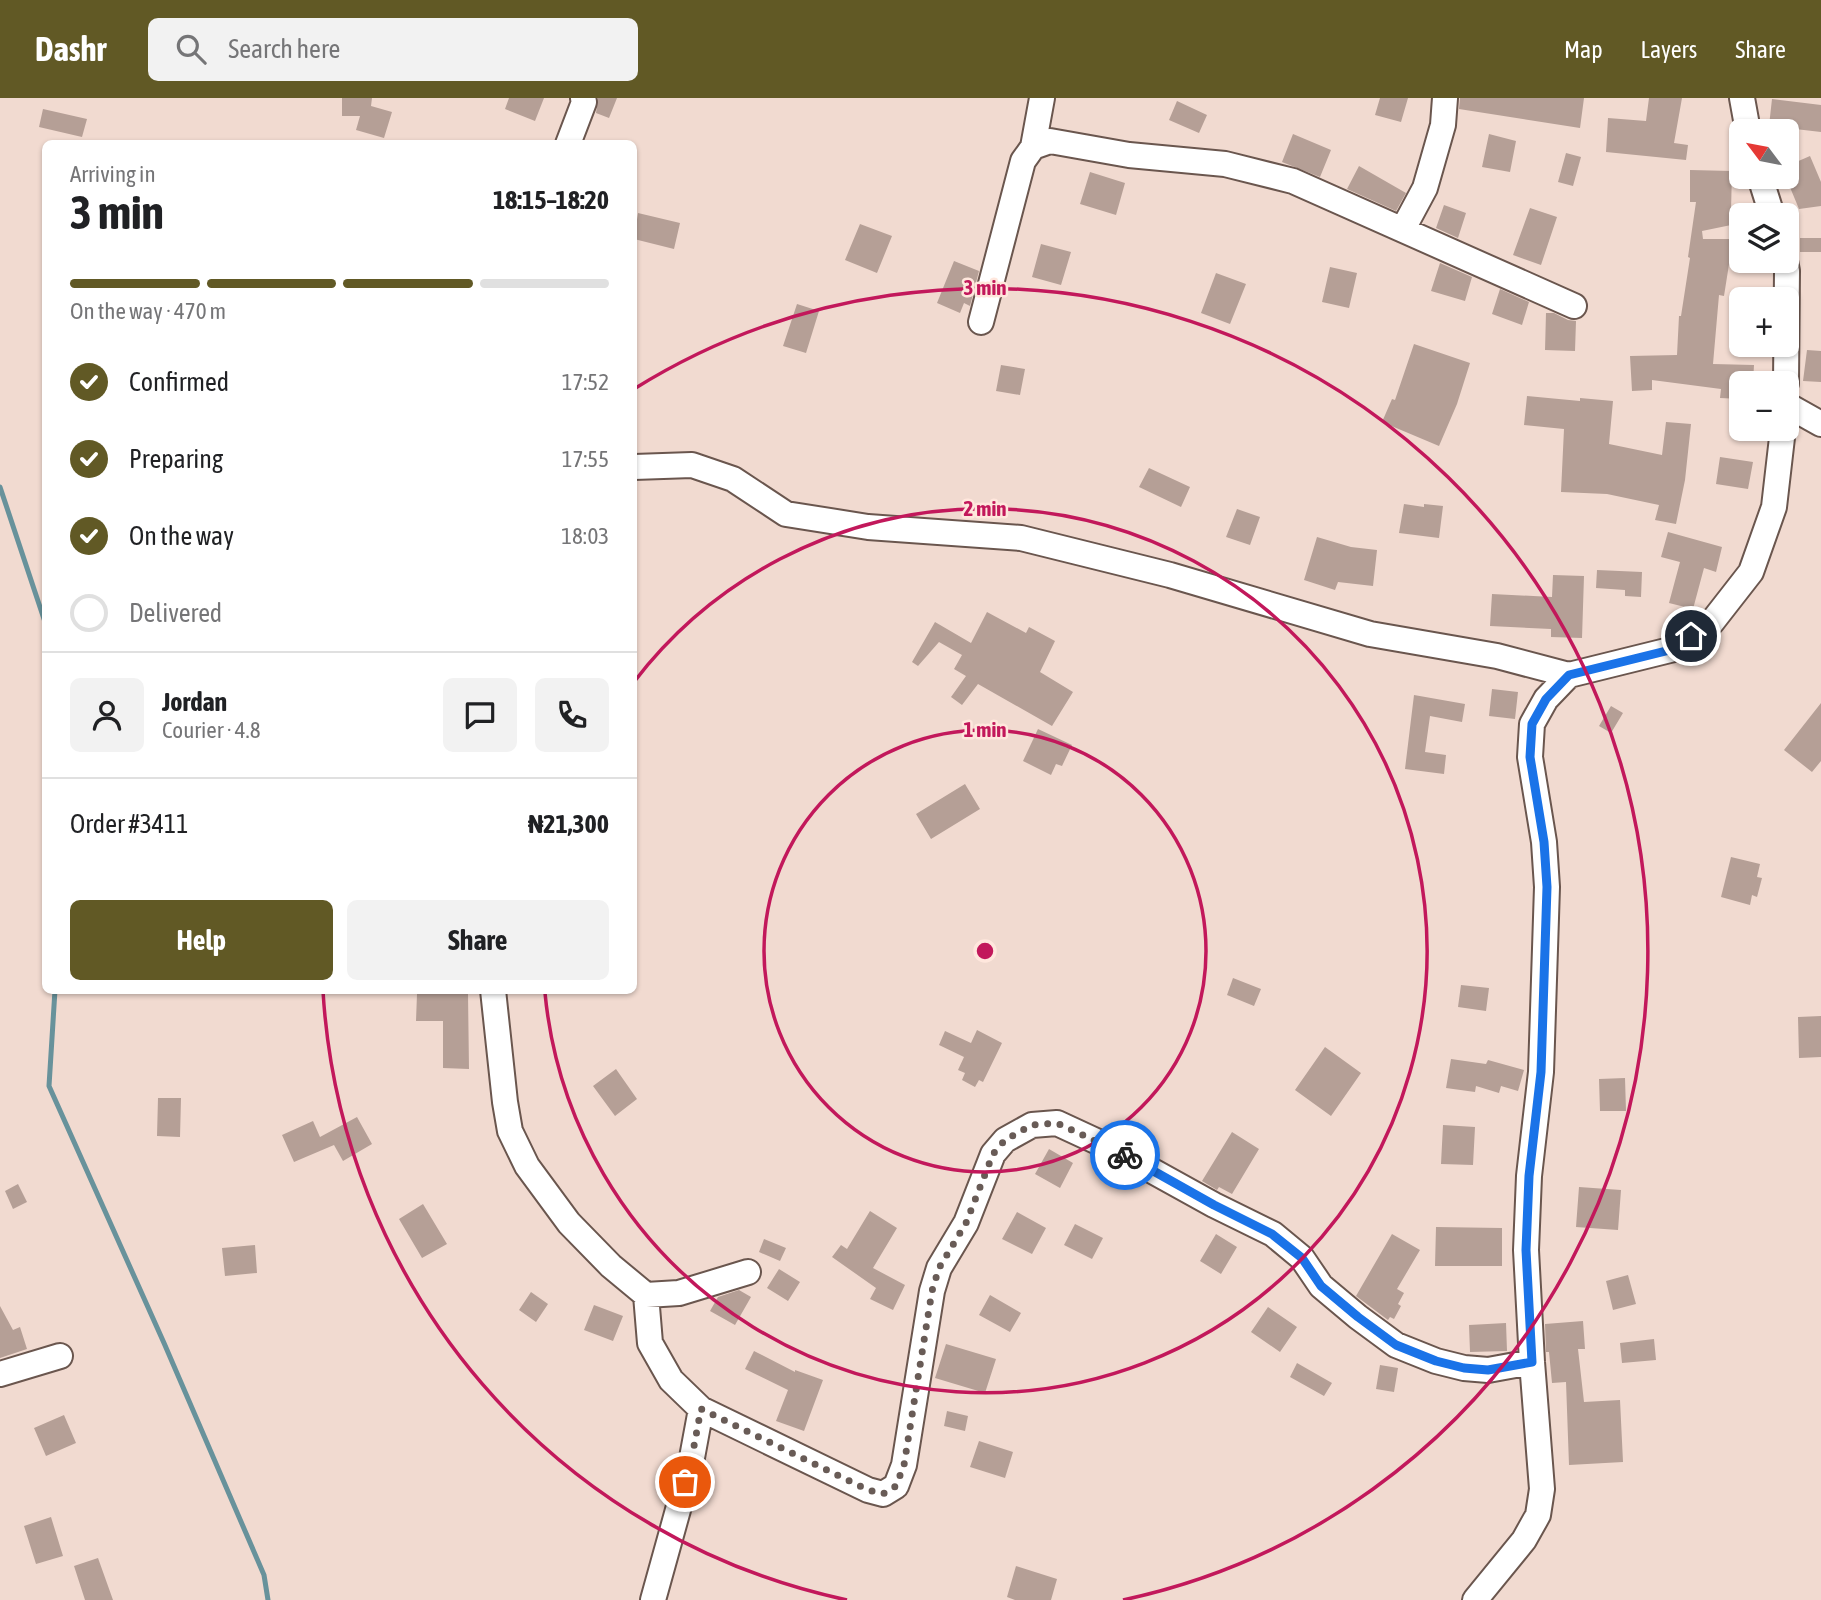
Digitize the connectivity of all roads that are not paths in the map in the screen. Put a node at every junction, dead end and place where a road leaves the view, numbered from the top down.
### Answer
1 (583, 98) edge
2 (1042, 98) edge
3 (1445, 98) edge
4 (1742, 98) edge
5 (1746, 119) edge
6 (570, 140) edge
7 (1033, 147) junction
8 (1403, 229) junction
9 (1787, 273) edge
10 (1574, 306) dead end
11 (981, 323) dead end
12 (1786, 371) edge
13 (1799, 412) edge
14 (1821, 424) edge
15 (1782, 441) edge
16 (637, 467) edge
17 (1569, 675) junction
18 (493, 994) edge
19 (748, 1272) dead end
20 (646, 1295) junction
21 (60, 1356) dead end
22 (1532, 1362) junction
23 (0, 1374) edge
24 (701, 1409) junction
25 (653, 1600) edge
26 (1475, 1600) edge

1 - 6 street
2 - 7 street
3 - 8 street
4 - 5 street
7 - 8 street
7 - 11 street
8 - 10 street
9 - 12 street
13 - 14 street
15 - 17 street
16 - 17 street
17 - 22 street
18 - 20 street
19 - 20 street
20 - 24 street
21 - 23 street
22 - 24 street
22 - 26 street
24 - 25 street

